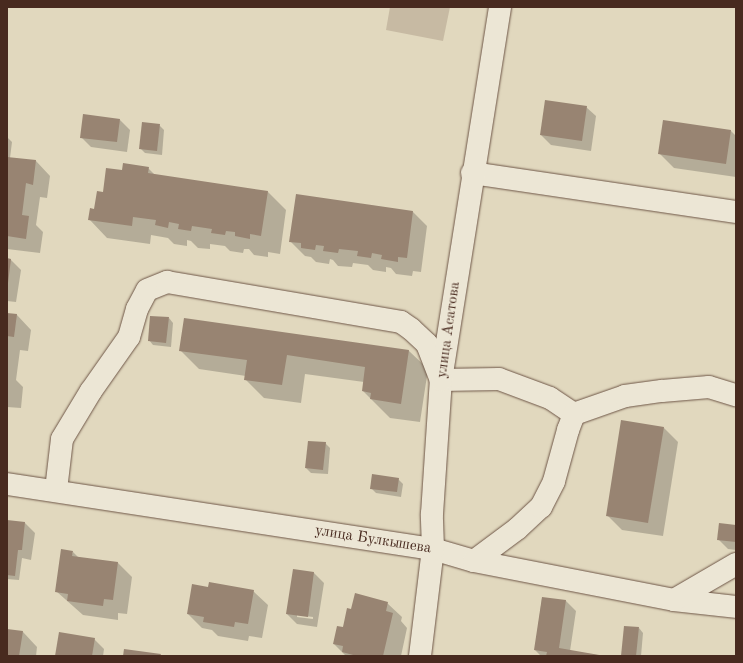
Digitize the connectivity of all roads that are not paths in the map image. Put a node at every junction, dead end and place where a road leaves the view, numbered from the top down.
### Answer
1 (500, 7) edge
2 (472, 173) junction
3 (736, 212) edge
4 (441, 380) junction
5 (736, 395) edge
6 (574, 414) junction
7 (7, 484) edge
8 (56, 490) junction
9 (433, 549) junction
10 (474, 561) junction
11 (736, 564) edge
12 (674, 600) junction
13 (736, 607) edge
14 (420, 656) edge

1 - 2 street, улица Асатова
2 - 3 street
2 - 4 street, улица Асатова
4 - 6 street
4 - 8 street
4 - 9 street, улица Асатова
5 - 6 street
6 - 10 street
7 - 8 street, улица Булкышева
8 - 9 street, улица Булкышева
9 - 10 street, улица Булкышева
9 - 14 street, улица Асатова
10 - 12 street, улица Булкышева
11 - 12 street
12 - 13 street, улица Булкышева

